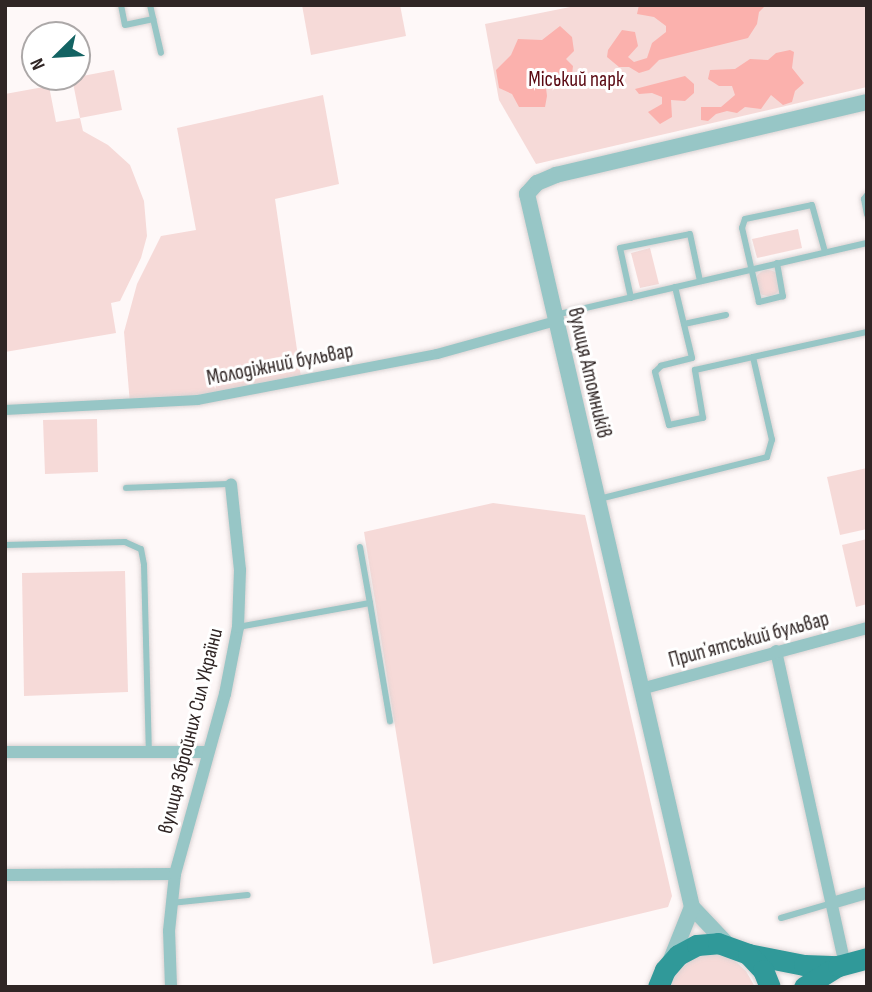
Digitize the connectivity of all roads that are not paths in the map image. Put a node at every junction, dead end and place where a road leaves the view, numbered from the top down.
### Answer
1 (121, 5) edge
2 (150, 5) edge
3 (153, 19) junction
4 (161, 53) dead end
5 (867, 102) edge
6 (867, 195) edge
7 (867, 215) edge
8 (867, 243) edge
9 (825, 252) junction
10 (777, 263) junction
11 (751, 270) junction
12 (700, 281) junction
13 (675, 287) junction
14 (631, 298) junction
15 (726, 315) dead end
16 (555, 318) junction
17 (684, 324) junction
18 (867, 332) edge
19 (752, 357) junction
20 (692, 358) junction
21 (695, 370) junction
22 (5, 411) edge
23 (230, 484) joint
24 (126, 488) dead end
25 (597, 499) junction
26 (5, 545) edge
27 (360, 547) dead end
28 (370, 603) junction
29 (238, 627) junction
30 (867, 628) edge
31 (776, 651) junction
32 (641, 689) junction
33 (390, 721) dead end
34 (5, 752) edge
35 (149, 752) junction
36 (208, 752) junction
37 (175, 874) junction
38 (5, 875) edge
39 (867, 893) edge
40 (248, 895) dead end
41 (171, 903) junction
42 (832, 903) junction
43 (692, 907) junction
44 (780, 918) dead end
45 (738, 949) junction
46 (867, 958) edge
47 (670, 962) junction
48 (842, 965) junction
49 (171, 987) edge
50 (657, 987) edge
51 (770, 987) edge
52 (804, 987) edge

1 - 3 lane
2 - 3 lane
3 - 4 lane
5 - 16 street, вулиця Атомників
6 - 7 lane
8 - 9 lane
9 - 10 lane
9 - 11 lane
10 - 11 lane
10 - 11 lane
11 - 12 lane
12 - 13 lane
12 - 14 lane
13 - 14 lane
13 - 17 lane
14 - 16 lane
15 - 17 lane
16 - 22 street, Молодіжний бульвар
16 - 25 street, вулиця Атомників
17 - 20 lane
18 - 19 lane
19 - 21 lane
19 - 25 lane
20 - 21 lane
20 - 21 lane
23 - 24 lane
23 - 29 street, вулиця Збройних Сил України
25 - 32 street, вулиця Атомників
26 - 35 lane
27 - 28 lane
28 - 29 lane
28 - 33 lane
29 - 36 street, вулиця Збройних Сил України
30 - 31 street, Припʼятський бульвар
31 - 32 street, Припʼятський бульвар
31 - 42 street
32 - 43 street, вулиця Атомників
34 - 35 street
35 - 36 street
36 - 37 street, вулиця Збройних Сил України
37 - 38 street
37 - 41 street, вулиця Збройних Сил України
39 - 42 street
40 - 41 lane
41 - 49 street, вулиця Збройних Сил України
42 - 44 lane
42 - 48 street
43 - 45 street
43 - 47 street
45 - 47 main road
45 - 48 main road
45 - 51 main road
46 - 48 main road
47 - 50 main road
48 - 52 main road

